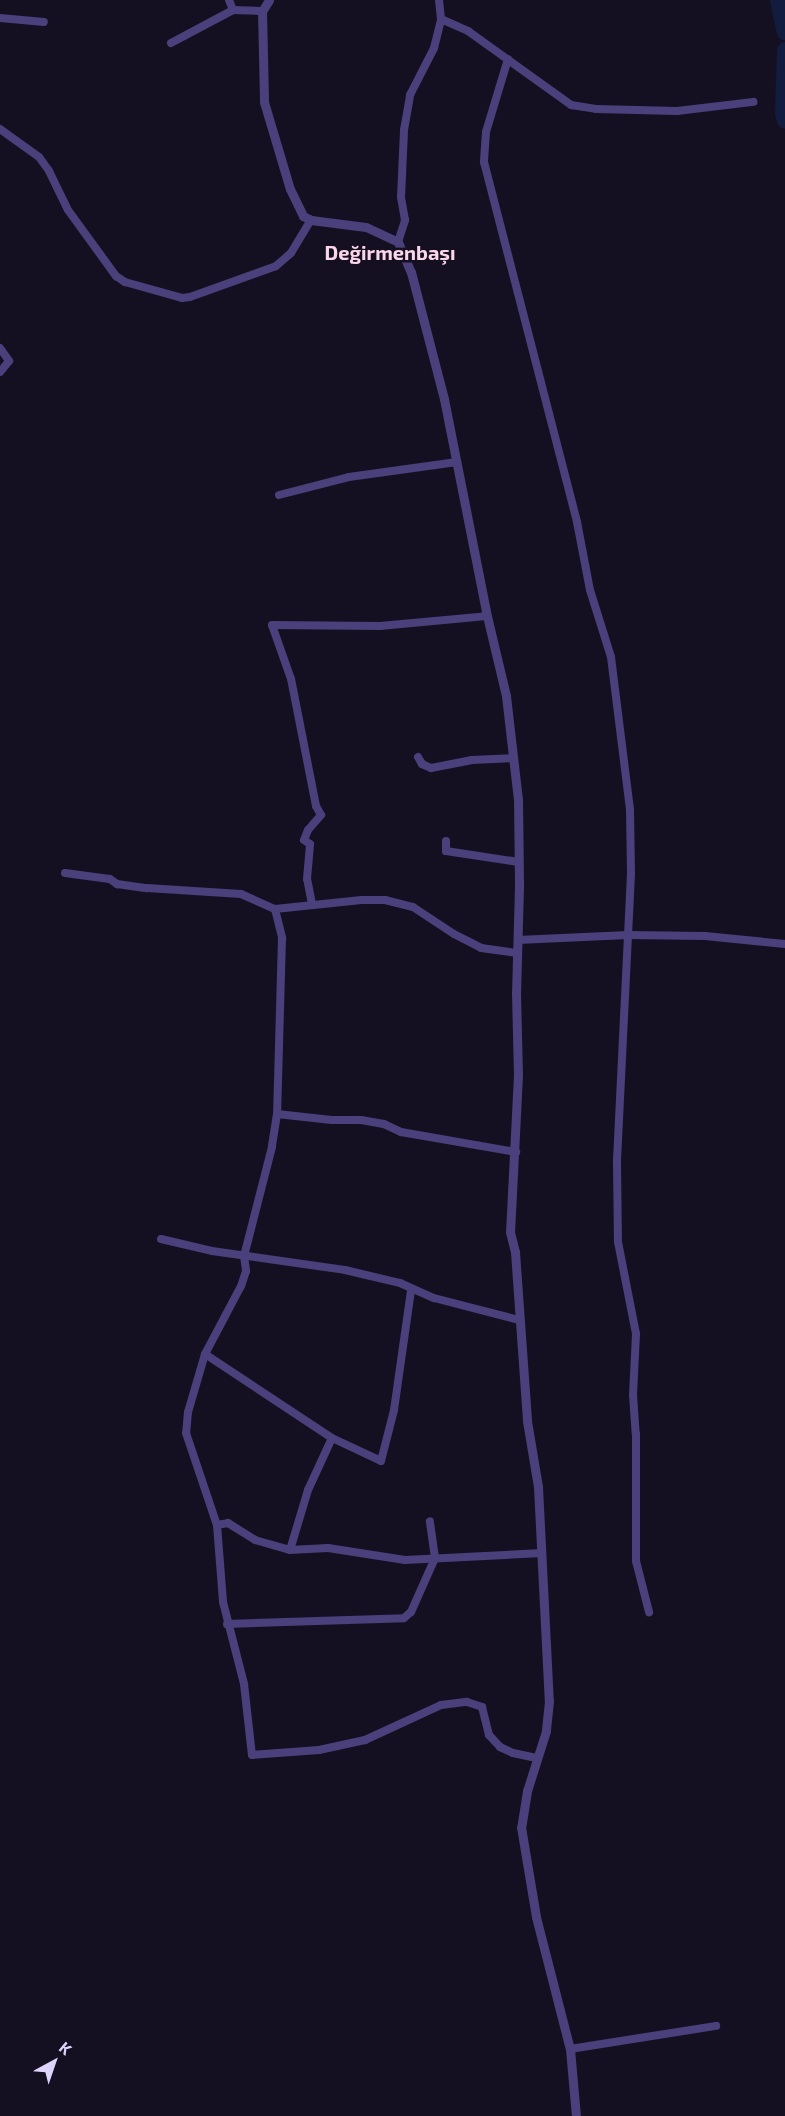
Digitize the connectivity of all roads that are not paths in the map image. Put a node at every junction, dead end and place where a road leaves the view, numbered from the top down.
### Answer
1 (229, 0) edge
2 (269, 0) edge
3 (439, 0) edge
4 (233, 10) junction
5 (262, 11) junction
6 (0, 18) edge
7 (441, 19) junction
8 (44, 22) dead end
9 (171, 43) dead end
10 (507, 59) junction
11 (753, 102) dead end
12 (0, 129) edge
13 (311, 220) junction
14 (398, 242) junction
15 (0, 348) edge
16 (0, 372) edge
17 (457, 462) junction
18 (279, 495) dead end
19 (487, 616) junction
20 (418, 757) dead end
21 (514, 758) junction
22 (446, 842) dead end
23 (519, 862) junction
24 (65, 873) dead end
25 (312, 904) junction
26 (275, 909) junction
27 (628, 935) junction
28 (518, 940) junction
29 (785, 944) edge
30 (518, 953) junction
31 (277, 1114) junction
32 (516, 1152) junction
33 (161, 1239) dead end
34 (244, 1256) junction
35 (411, 1290) junction
36 (519, 1320) junction
37 (205, 1354) junction
38 (332, 1438) junction
39 (430, 1521) dead end
40 (217, 1525) junction
41 (290, 1550) junction
42 (542, 1553) junction
43 (435, 1558) junction
44 (649, 1612) dead end
45 (227, 1624) junction
46 (536, 1758) junction
47 (716, 2026) dead end
48 (570, 2049) junction
49 (576, 2116) edge

1 - 4 street
2 - 5 street
3 - 7 street
4 - 5 street
4 - 9 street
5 - 13 street
6 - 8 street
7 - 10 street
7 - 14 street
10 - 11 street
10 - 27 street
12 - 13 street
13 - 14 street
14 - 17 street
15 - 16 street
17 - 18 street
17 - 19 street
19 - 21 street
19 - 25 street
20 - 21 street
21 - 23 street
22 - 23 street
23 - 28 street
24 - 26 street
25 - 26 street
25 - 30 street
26 - 31 street
27 - 28 street
27 - 29 street
27 - 44 street
28 - 30 street
30 - 32 street
31 - 32 street
31 - 34 street
32 - 36 street
33 - 34 street
34 - 35 street
34 - 37 street
35 - 36 street
35 - 38 street
36 - 42 street
37 - 38 street
37 - 40 street
38 - 41 street
39 - 43 street
40 - 41 street
40 - 45 street
41 - 43 street
42 - 43 street
42 - 46 street
43 - 45 street
45 - 46 street
46 - 48 street
47 - 48 street
48 - 49 street

